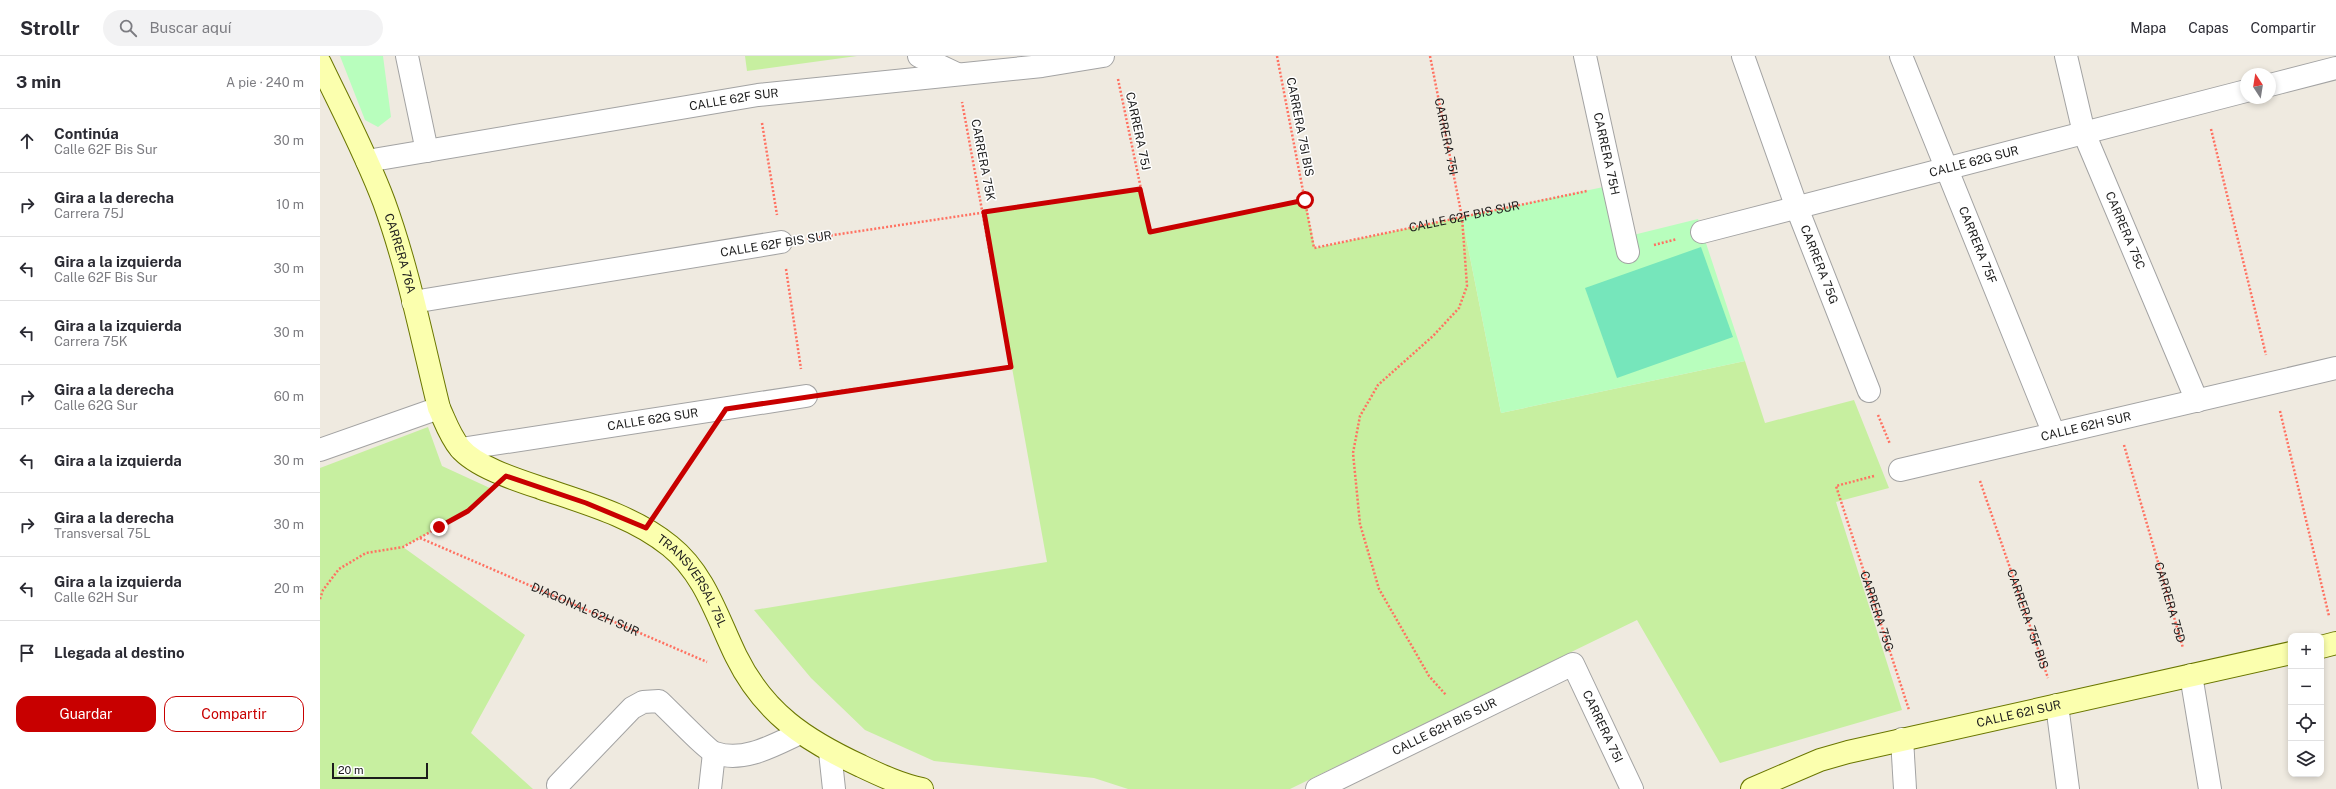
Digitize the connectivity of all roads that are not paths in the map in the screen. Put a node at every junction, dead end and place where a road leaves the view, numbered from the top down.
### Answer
1 (407, 56) edge
2 (919, 56) edge
3 (1585, 56) edge
4 (1743, 56) edge
5 (1901, 56) edge
6 (2066, 56) edge
7 (1109, 63) edge
8 (320, 64) edge
9 (2336, 68) edge
10 (957, 74) junction
11 (2276, 83) edge
12 (2240, 93) edge
13 (2084, 134) junction
14 (427, 151) junction
15 (367, 161) junction
16 (1946, 169) junction
17 (1797, 208) junction
18 (1702, 232) road end
19 (781, 242) road end
20 (1628, 252) road end
21 (412, 302) junction
22 (2336, 368) edge
23 (1869, 391) road end
24 (806, 396) road end
25 (2197, 401) junction
26 (439, 408) junction
27 (2054, 434) junction
28 (461, 449) junction
29 (320, 450) edge
30 (1900, 470) road end
31 (2336, 644) edge
32 (2324, 646) edge
33 (2288, 654) edge
34 (1573, 664) joint
35 (2191, 675) junction
36 (2057, 705) junction
37 (800, 734) junction
38 (1910, 738) junction
39 (830, 752) junction
40 (714, 753) junction
41 (558, 785) dead end
42 (710, 789) edge
43 (834, 789) edge
44 (918, 789) edge
45 (1317, 789) edge
46 (1632, 789) edge
47 (1752, 789) edge
48 (1905, 789) edge
49 (2068, 789) edge
50 (2210, 789) edge

1 - 14 street
2 - 10 street
3 - 20 street, CARRERA 75H
4 - 17 street, CARRERA 75G
5 - 16 street, CARRERA 75F
6 - 13 street, CARRERA 75C
7 - 10 street, CALLE 62F SUR
8 - 15 street, CARRERA 76A
9 - 11 street
10 - 14 street, CALLE 62F SUR
12 - 13 street, CALLE 62G SUR
13 - 16 street, CALLE 62G SUR
13 - 25 street, CARRERA 75C
14 - 15 street, CALLE 62F SUR
15 - 21 street, CARRERA 76A
16 - 17 street, CALLE 62G SUR
16 - 27 street, CARRERA 75F
17 - 18 street, CALLE 62G SUR
17 - 23 street, CARRERA 75G
19 - 21 street, CALLE 62F BIS SUR
21 - 26 street, CARRERA 76A
22 - 25 street, CALLE 62H SUR
24 - 28 street, CALLE 62G SUR
25 - 27 street, CALLE 62H SUR
26 - 28 street, CARRERA 76A
26 - 29 street
27 - 30 street, CALLE 62H SUR
28 - 37 street, TRANSVERSAL 75L
31 - 32 street
33 - 35 street, CALLE 62I SUR
34 - 45 street, CALLE 62H BIS SUR
34 - 46 street, CARRERA 75I
35 - 36 street, CALLE 62I SUR
35 - 50 street
36 - 38 street, CALLE 62I SUR
36 - 49 street
37 - 39 street, TRANSVERSAL 75L
37 - 40 street
38 - 47 street, CALLE 62I SUR
38 - 48 street
39 - 43 street
39 - 44 street
40 - 41 street
40 - 42 street

